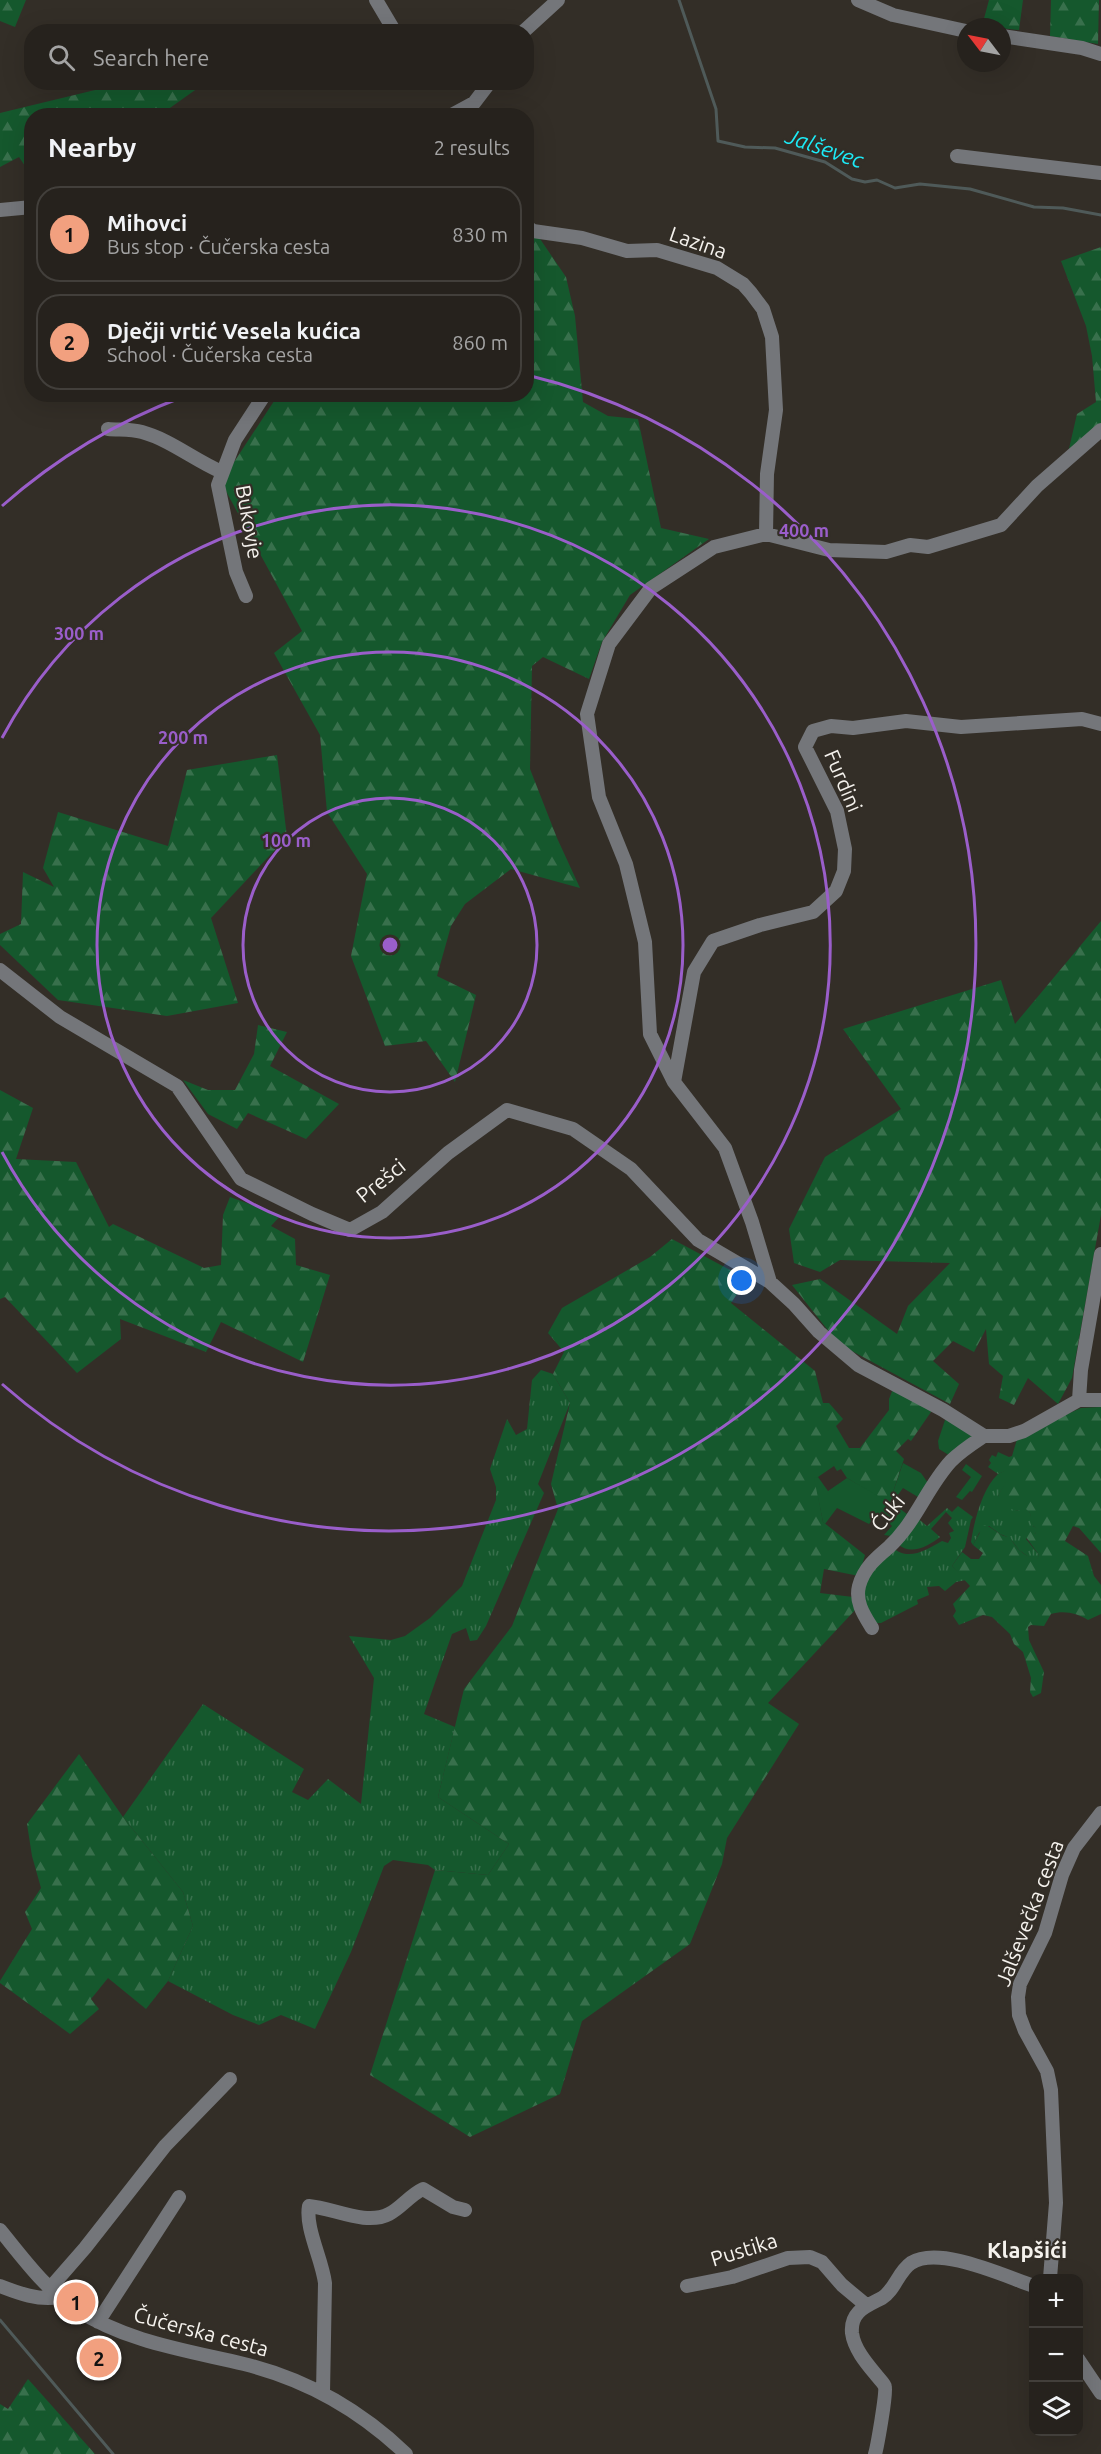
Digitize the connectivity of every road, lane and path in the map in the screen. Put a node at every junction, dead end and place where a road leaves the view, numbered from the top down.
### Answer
1 (376, 0) edge
2 (558, 0) edge
3 (858, 0) edge
4 (390, 24) edge
5 (532, 24) edge
6 (957, 29) edge
7 (1011, 37) edge
8 (1101, 54) edge
9 (486, 90) edge
10 (477, 108) edge
11 (957, 156) dead end
12 (1101, 173) edge
13 (24, 208) edge
14 (0, 210) edge
15 (534, 231) edge
16 (260, 402) edge
17 (108, 429) dead end
18 (1101, 430) edge
19 (222, 472) junction
20 (766, 534) junction
21 (246, 596) dead end
22 (1101, 724) edge
23 (0, 970) edge
24 (674, 1082) junction
25 (1101, 1254) edge
26 (770, 1282) junction
27 (1079, 1400) junction
28 (1101, 1400) edge
29 (984, 1436) junction
30 (872, 1628) dead end
31 (1101, 1813) edge
32 (230, 2079) dead end
33 (179, 2196) dead end
34 (465, 2210) dead end
35 (0, 2230) edge
36 (1050, 2274) edge
37 (1029, 2284) edge
38 (0, 2286) edge
39 (687, 2286) dead end
40 (50, 2288) junction
41 (30, 2295) junction
42 (866, 2305) junction
43 (99, 2322) junction
44 (1083, 2366) edge
45 (323, 2393) junction
46 (1101, 2393) edge
47 (406, 2454) edge
48 (875, 2454) edge

1 - 4 street
2 - 5 street
3 - 6 street
7 - 8 street
9 - 10 street
11 - 12 street
13 - 14 street
15 - 20 street, Lazina
16 - 19 street, Bukovje
17 - 19 street
18 - 20 street
19 - 21 street, Bukovje
20 - 24 street
22 - 24 street, Furdini
23 - 26 street, Prešci
24 - 26 street
25 - 27 street
26 - 29 street
27 - 28 street
27 - 29 street
29 - 30 street, Ćuki
31 - 36 street, Jalševečka cesta
32 - 40 street
33 - 43 street
34 - 45 street
35 - 40 street, Čučerska cesta
37 - 42 street
38 - 41 street
39 - 42 street, Pustika
40 - 41 street
40 - 41 street
40 - 43 street, Čučerska cesta
42 - 48 street
43 - 45 street, Čučerska cesta
44 - 46 street
45 - 47 street, Čučerska cesta

